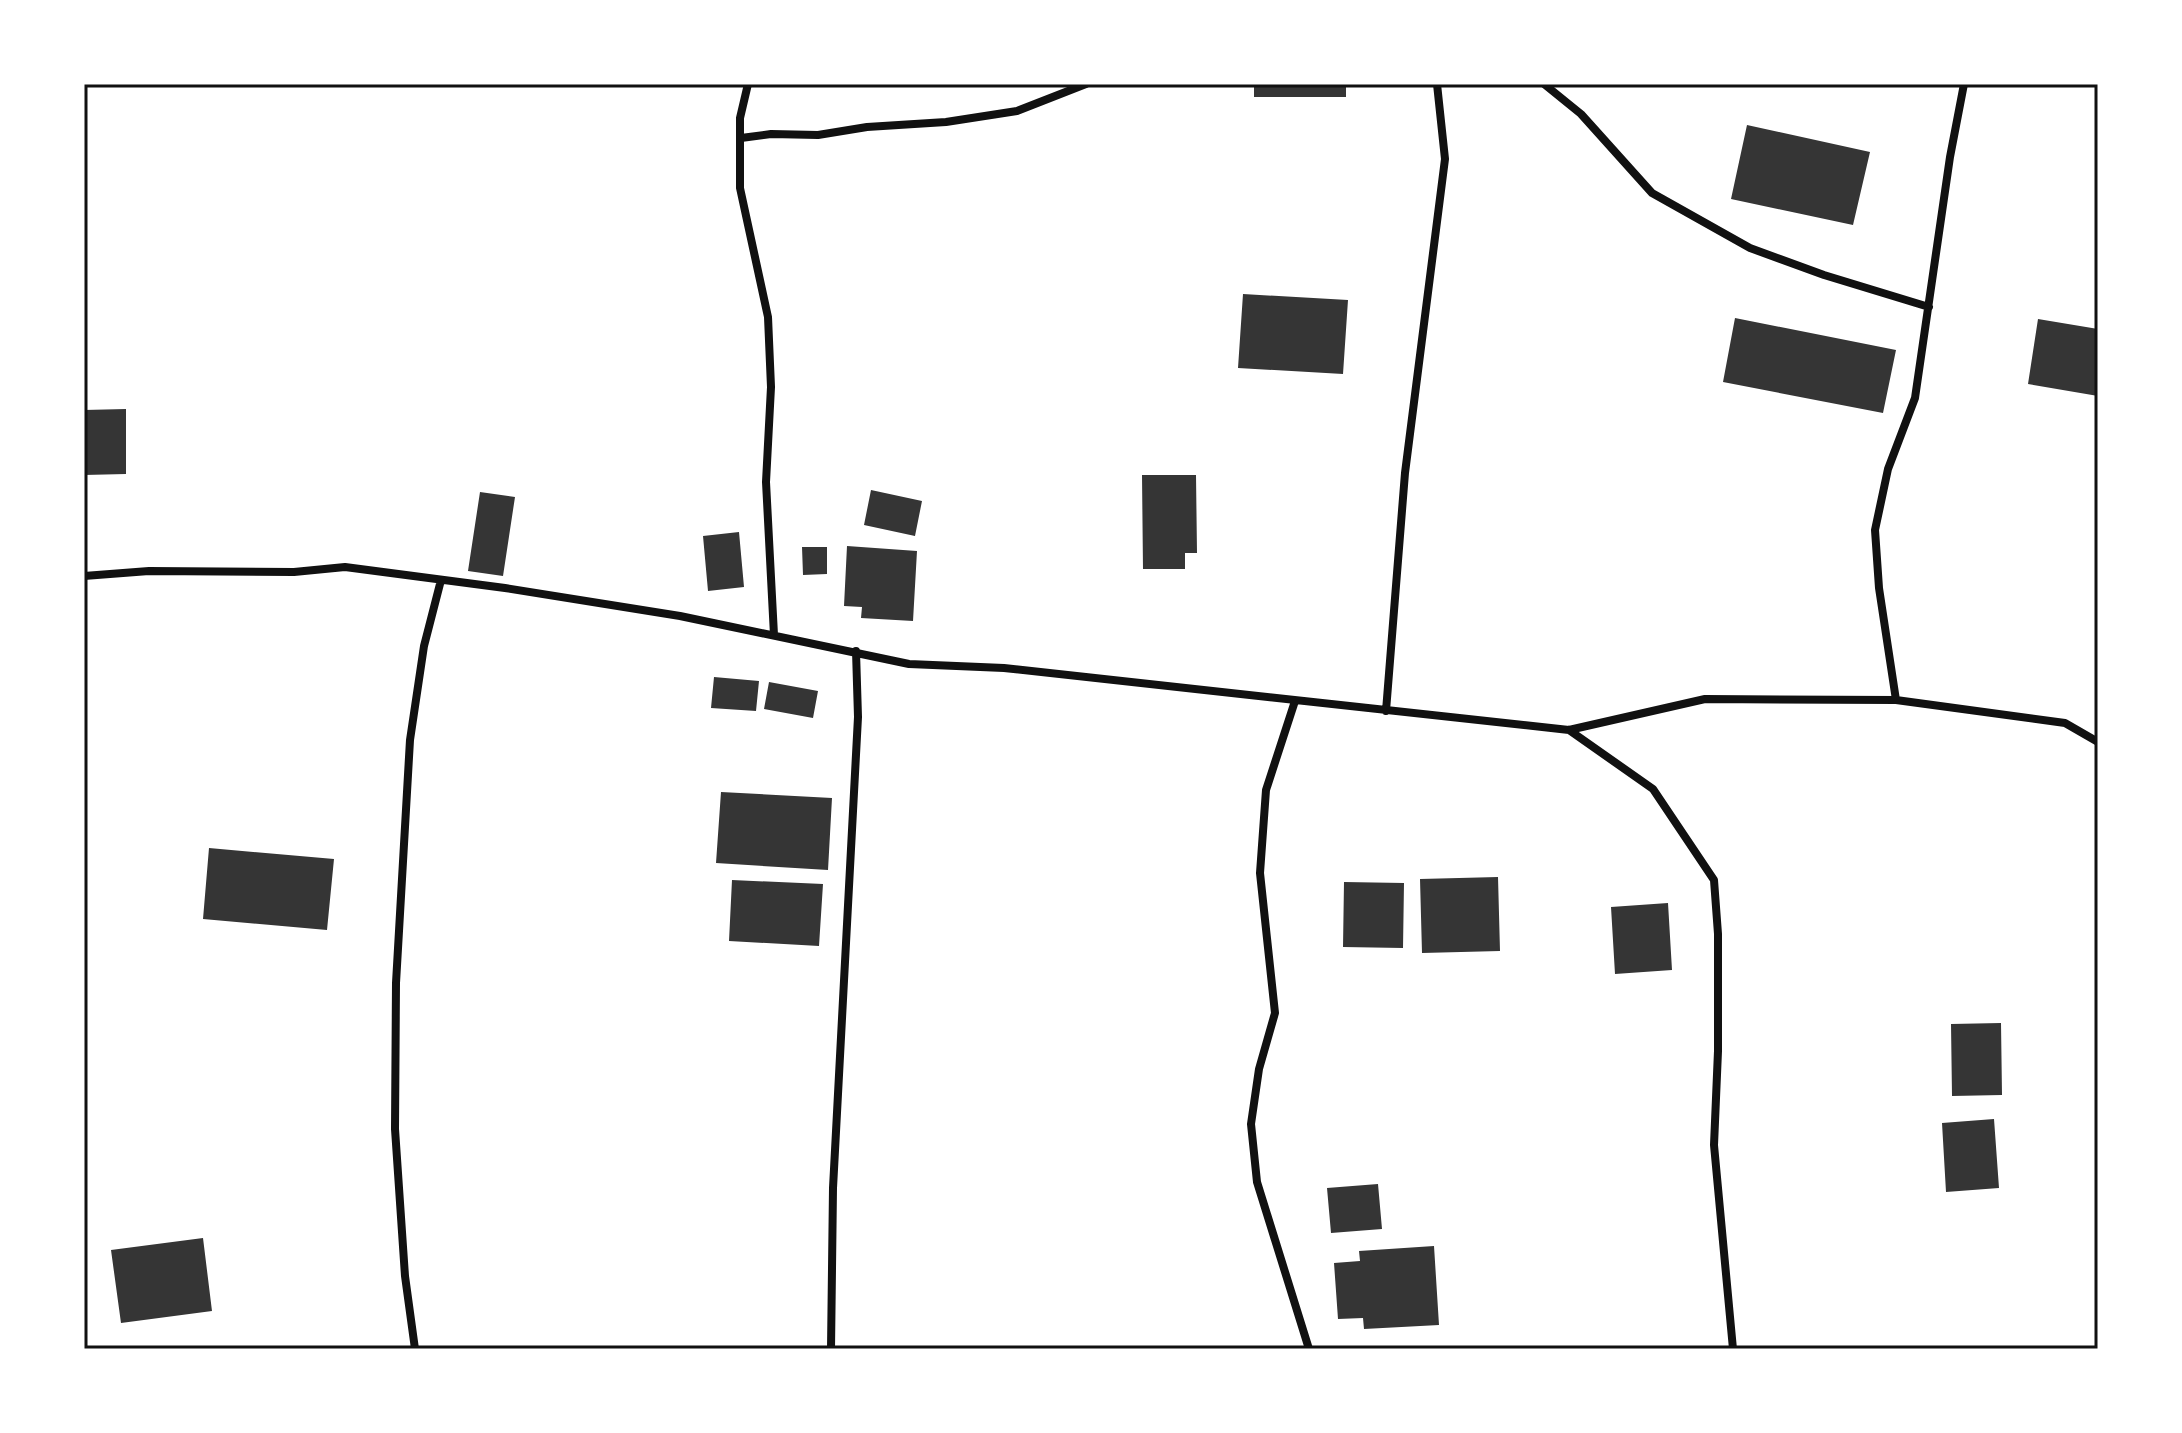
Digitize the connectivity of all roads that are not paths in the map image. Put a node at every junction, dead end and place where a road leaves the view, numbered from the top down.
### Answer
1 (748, 84) edge
2 (1086, 84) edge
3 (1437, 84) edge
4 (1544, 84) edge
5 (1964, 84) edge
6 (741, 138) junction
7 (1929, 307) junction
8 (84, 576) edge
9 (441, 580) junction
10 (774, 635) junction
11 (856, 651) junction
12 (1896, 700) junction
13 (1295, 701) junction
14 (1386, 711) junction
15 (1569, 730) junction
16 (2098, 742) edge
17 (415, 1349) edge
18 (831, 1349) edge
19 (1309, 1349) edge
20 (1733, 1349) edge

1 - 6 street
2 - 6 street
3 - 14 street
4 - 7 street
5 - 7 street
6 - 10 street
7 - 12 street
8 - 9 street
9 - 10 street
9 - 17 street
10 - 11 street
11 - 13 street
11 - 18 street
12 - 15 street
12 - 16 street
13 - 14 street
13 - 19 street
14 - 15 street
15 - 20 street

